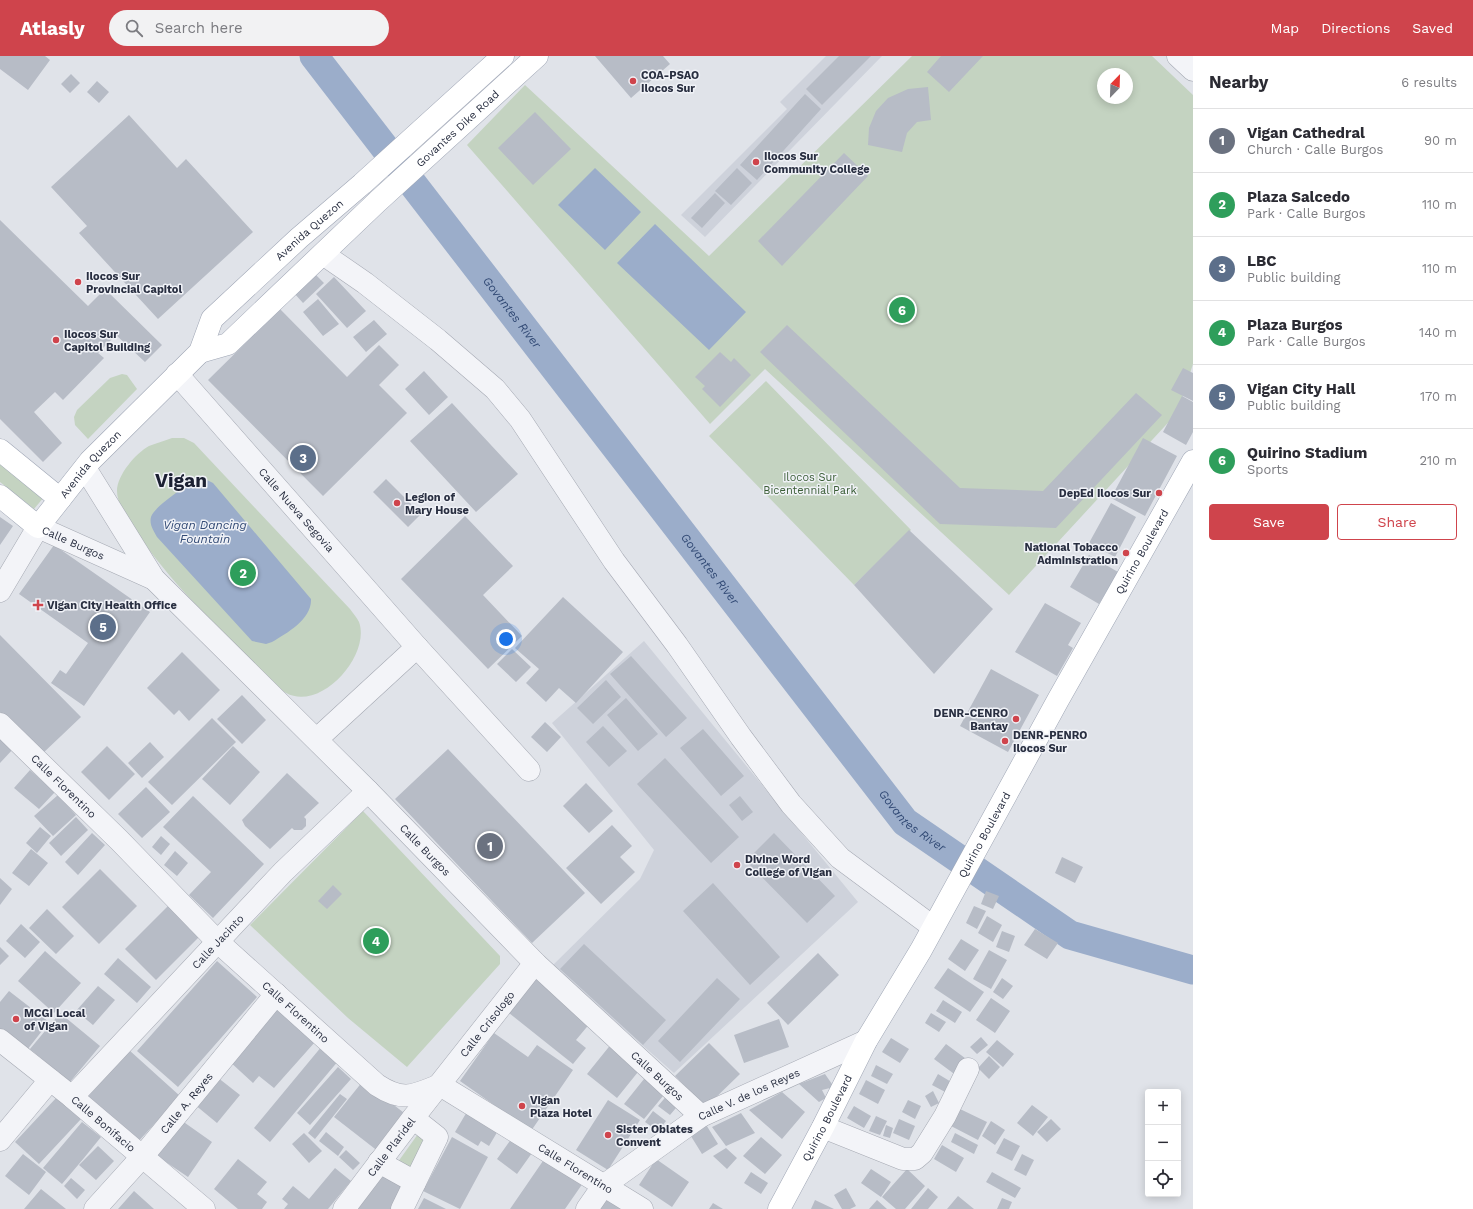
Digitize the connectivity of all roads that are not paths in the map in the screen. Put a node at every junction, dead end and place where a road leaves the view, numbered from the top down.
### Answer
1 (503, 56) edge
2 (536, 56) edge
3 (1178, 56) edge
4 (1193, 70) edge
5 (433, 120) junction
6 (448, 137) junction
7 (358, 188) junction
8 (373, 206) junction
9 (323, 254) junction
10 (200, 352) junction
11 (177, 374) junction
12 (0, 450) edge
13 (1193, 461) edge
14 (85, 468) junction
15 (0, 496) edge
16 (60, 500) junction
17 (38, 527) junction
18 (154, 579) junction
19 (0, 591) edge
20 (417, 647) junction
21 (0, 724) edge
22 (317, 739) junction
23 (529, 770) dead end
24 (368, 791) junction
25 (933, 927) junction
26 (218, 942) junction
27 (535, 963) junction
28 (276, 994) junction
29 (0, 1040) edge
30 (866, 1041) junction
31 (968, 1069) dead end
32 (50, 1080) junction
33 (440, 1085) junction
34 (72, 1097) junction
35 (701, 1116) junction
36 (413, 1118) junction
37 (823, 1127) junction
38 (0, 1140) edge
39 (142, 1157) junction
40 (379, 1162) junction
41 (415, 1182) junction
42 (603, 1186) junction
43 (94, 1209) edge
44 (204, 1209) edge
45 (344, 1209) edge
46 (402, 1209) edge
47 (587, 1209) edge
48 (642, 1209) edge
49 (779, 1209) edge

1 - 5 main road, Govantes Dike Road
2 - 6 main road, Govantes Dike Road
3 - 4 street
5 - 6 main road
5 - 7 main road, Govantes Dike Road
6 - 8 main road, Govantes Dike Road
7 - 8 main road
7 - 10 main road, Avenida Quezon
8 - 9 main road, Avenida Quezon
9 - 10 main road, Avenida Quezon
9 - 25 street
10 - 11 main road, Avenida Quezon
11 - 14 main road, Avenida Quezon
11 - 20 street, Calle Nueva Segovia
12 - 16 main road
13 - 25 main road, Quirino Boulevard
14 - 16 main road, Avenida Quezon
14 - 18 street, Calle Burgos
15 - 17 main road, Calle Burgos
16 - 17 main road, Avenida Quezon
17 - 18 street, Calle Burgos
17 - 19 street, Avenida Quezon
18 - 22 street, Calle Burgos
20 - 22 street
20 - 23 street, Calle Nueva Segovia
21 - 26 street, Calle Florentino
22 - 24 street, Calle Burgos
24 - 26 street, Calle Jacinto
24 - 27 street, Calle Burgos
25 - 30 main road, Quirino Boulevard
26 - 28 street, Calle Florentino
26 - 34 street, Calle Jacinto
27 - 33 street, Calle Crisologo
27 - 35 street, Calle Burgos
28 - 33 street, Calle Florentino
28 - 39 street, Calle A. Reyes
29 - 32 street, Calle Bonifacio
30 - 35 street, Calle V. de los Reyes
30 - 37 main road, Quirino Boulevard
31 - 37 street
32 - 34 street, Calle Bonifacio
32 - 38 street
33 - 36 street, Calle Plaridel
33 - 42 street, Calle Florentino
34 - 39 street, Calle Bonifacio
35 - 42 street, Calle V. de los Reyes
36 - 40 street, Calle Plaridel
36 - 41 street
37 - 49 main road, Quirino Boulevard
39 - 43 street, Calle A. Reyes
39 - 44 street, Calle Bonifacio
40 - 41 street
40 - 45 street, Calle Plaridel
41 - 46 street
42 - 47 street, Calle V. de los Reyes
42 - 48 street, Calle Florentino

